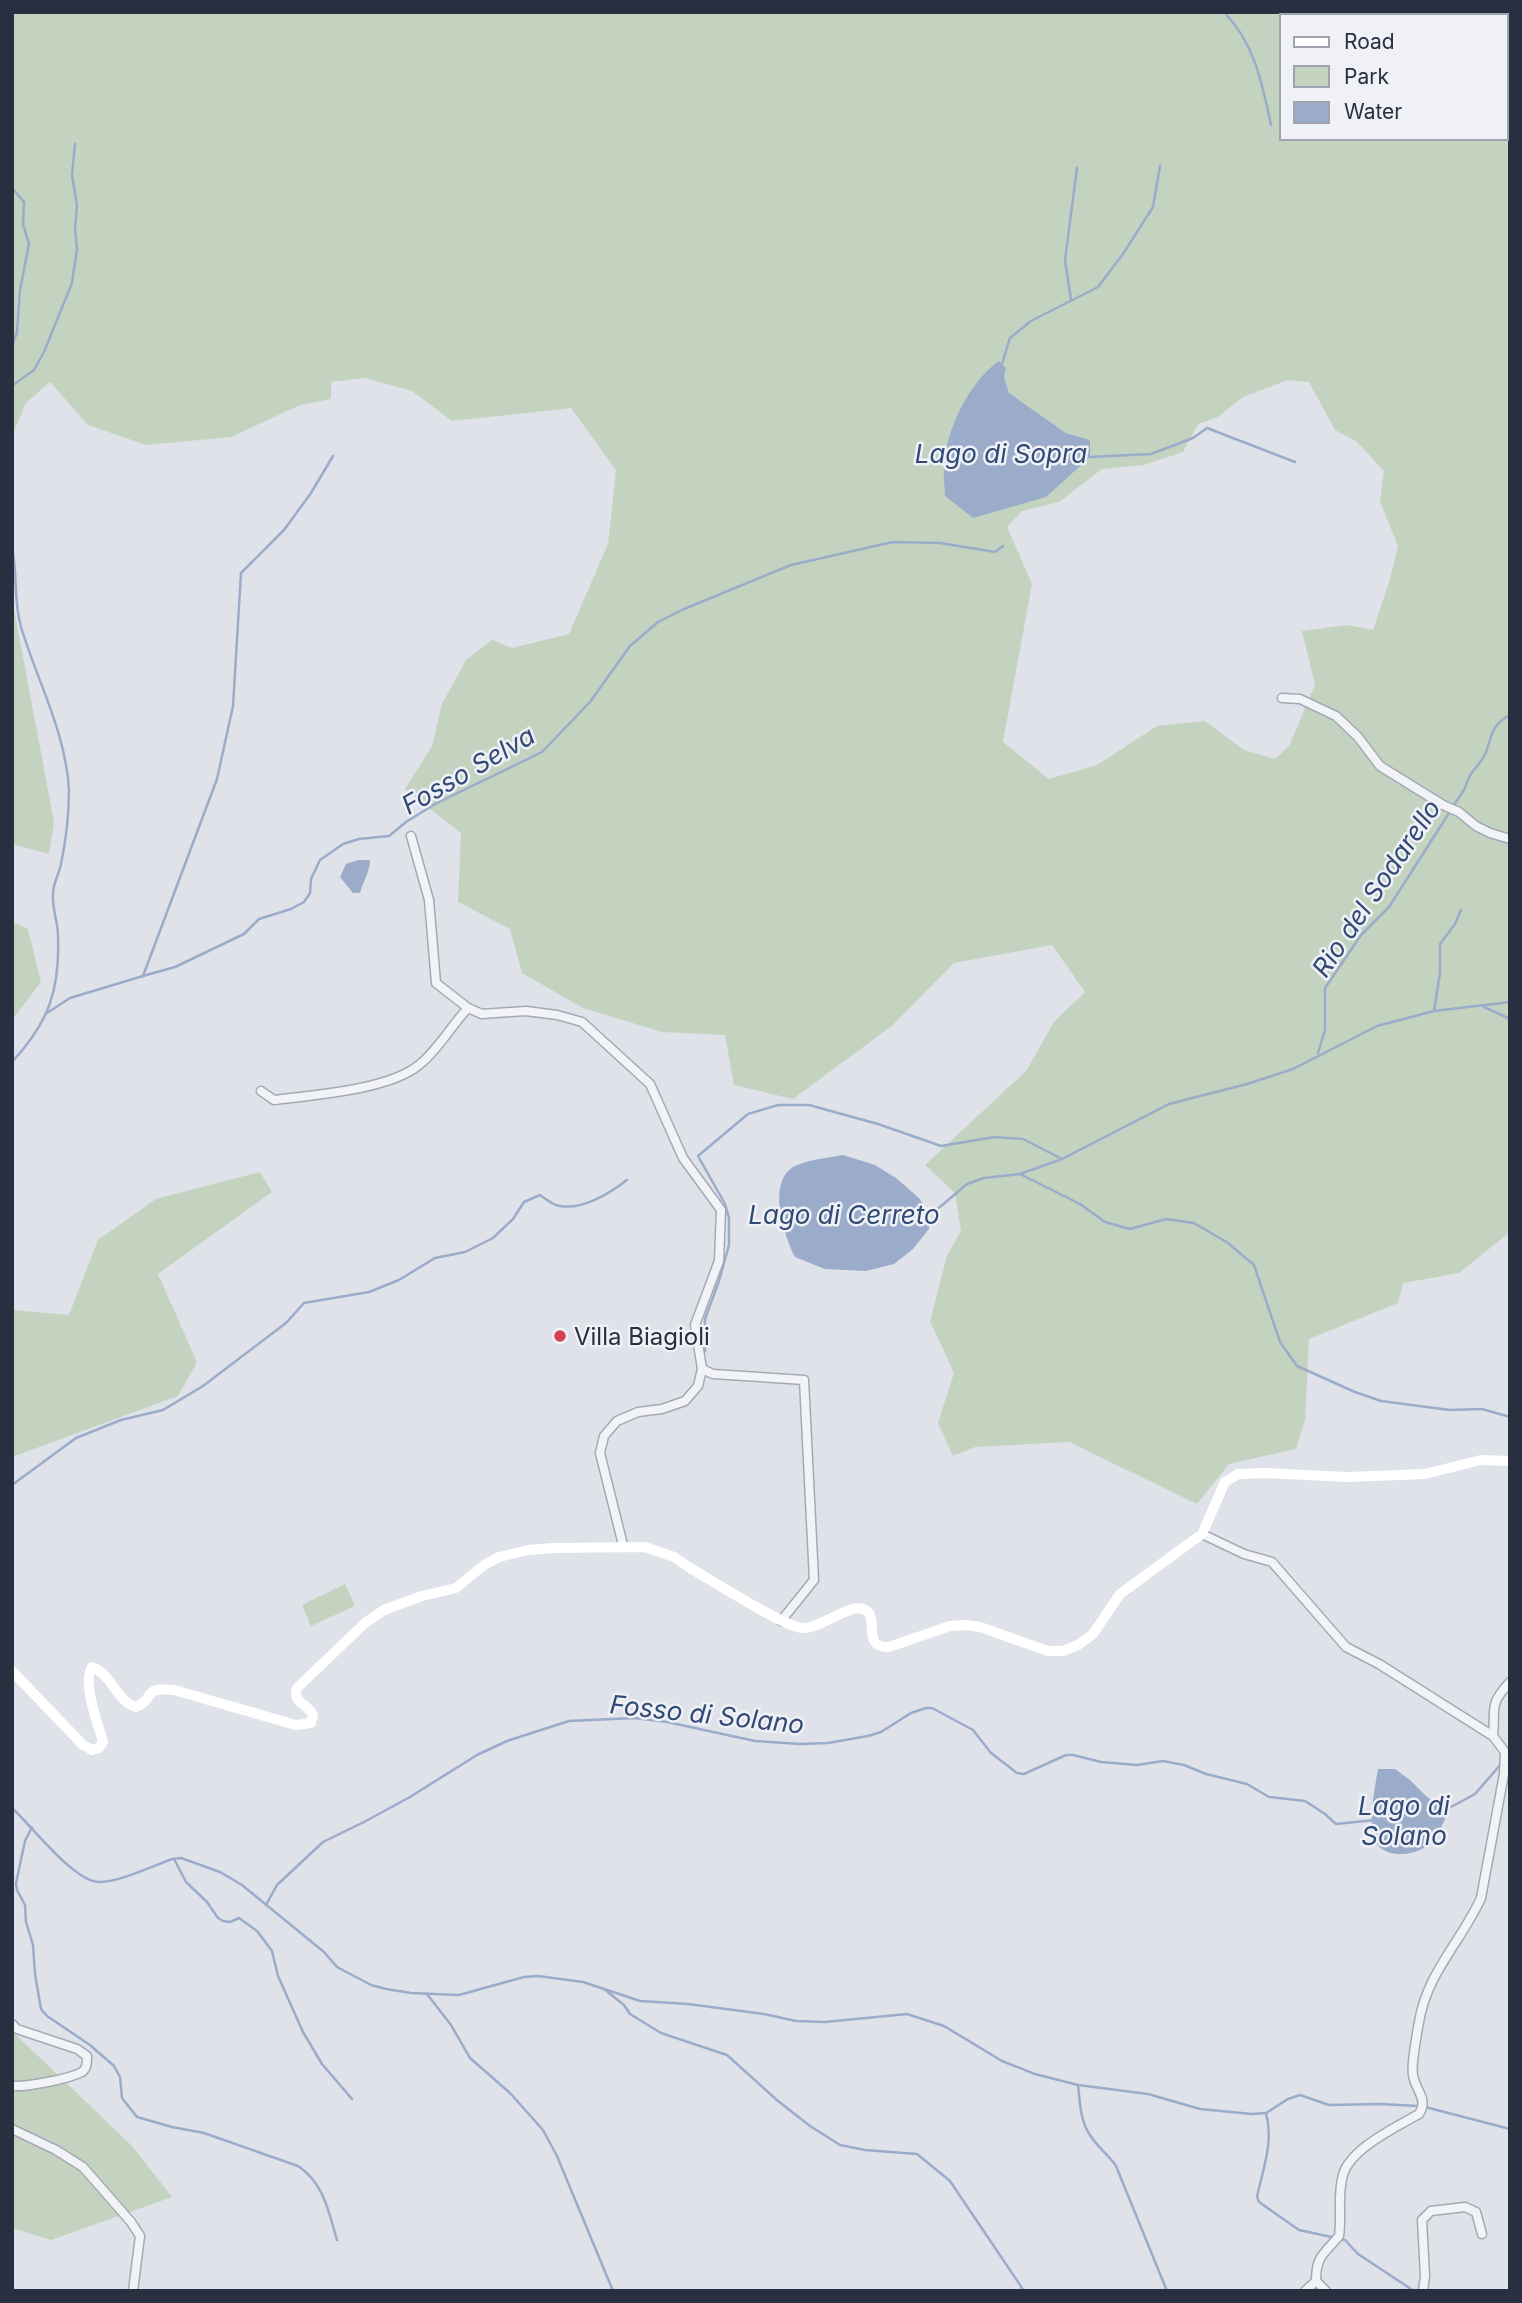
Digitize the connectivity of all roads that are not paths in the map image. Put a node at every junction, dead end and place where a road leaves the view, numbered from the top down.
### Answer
1 (1282, 698) dead end
2 (411, 836) dead end
3 (1510, 839) edge
4 (468, 1008) junction
5 (261, 1091) dead end
6 (702, 1369) junction
7 (1510, 1461) edge
8 (1202, 1534) junction
9 (623, 1545) junction
10 (781, 1621) junction
11 (12, 1671) edge
12 (1510, 1682) edge
13 (1493, 1736) junction
14 (12, 2024) edge
15 (12, 2086) edge
16 (12, 2129) edge
17 (1482, 2234) dead end
18 (1315, 2281) junction
19 (132, 2291) edge
20 (1306, 2291) edge
21 (1326, 2291) edge
22 (1423, 2291) edge

1 - 3 street
2 - 4 street
4 - 5 street
4 - 6 street
6 - 9 street
6 - 10 street
7 - 8 street
8 - 10 street
8 - 13 street
9 - 10 street
9 - 11 street
12 - 13 street
13 - 18 street
14 - 15 street
16 - 19 street
17 - 22 street
18 - 20 street
18 - 21 street

